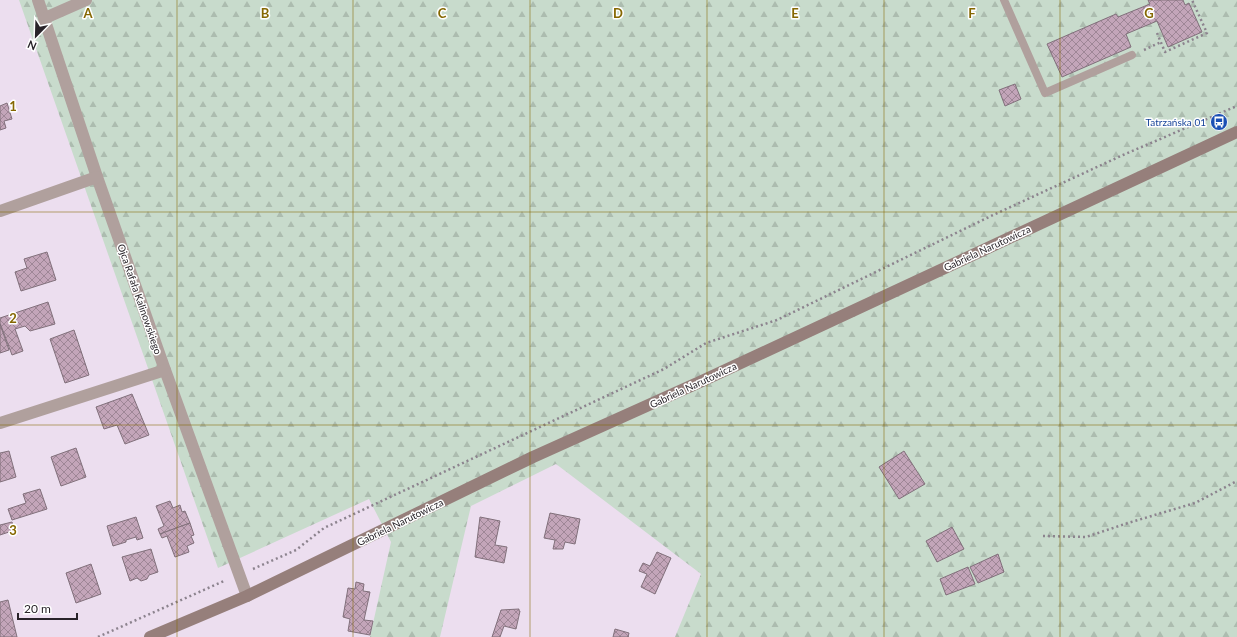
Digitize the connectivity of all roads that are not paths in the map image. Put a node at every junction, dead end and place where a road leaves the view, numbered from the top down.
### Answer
1 (38, 0) edge
2 (86, 0) edge
3 (1004, 0) edge
4 (45, 18) junction
5 (1132, 55) road end
6 (1237, 132) edge
7 (97, 177) junction
8 (0, 211) edge
9 (165, 370) junction
10 (0, 423) edge
11 (247, 596) junction
12 (150, 637) edge

1 - 4 street, Ojca Rafała Kalinowskiego
2 - 4 street
3 - 5 lane
4 - 7 street, Ojca Rafała Kalinowskiego
6 - 11 street, Gabriela Narutowicza
7 - 8 street
7 - 9 street, Ojca Rafała Kalinowskiego
9 - 10 street
9 - 11 street, Ojca Rafała Kalinowskiego
11 - 12 street, Gabriela Narutowicza

